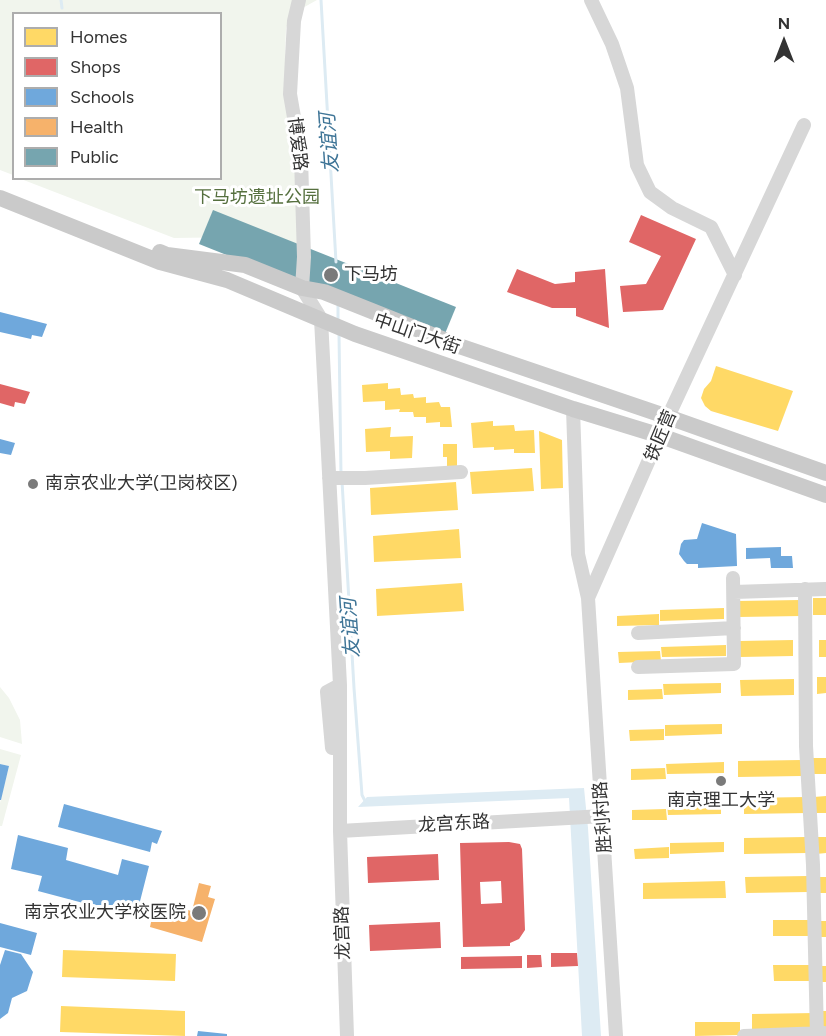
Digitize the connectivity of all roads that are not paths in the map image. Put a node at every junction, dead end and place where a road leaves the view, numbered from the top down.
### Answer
1 (299, 0) edge
2 (591, 0) edge
3 (804, 124) dead end
4 (0, 188) edge
5 (0, 198) edge
6 (735, 275) junction
7 (302, 288) junction
8 (321, 319) junction
9 (573, 409) junction
10 (668, 417) junction
11 (661, 436) junction
12 (461, 472) dead end
13 (826, 473) edge
14 (332, 478) junction
15 (826, 495) edge
16 (805, 589) junction
17 (826, 589) edge
18 (588, 598) junction
19 (734, 628) junction
20 (638, 633) dead end
21 (638, 667) dead end
22 (597, 816) junction
23 (340, 831) junction
24 (820, 1034) edge
25 (347, 1036) edge
26 (616, 1036) edge
27 (744, 1036) edge

1 - 7 street, 博爱路
2 - 6 street
3 - 6 street, 铁匠营
4 - 7 main road, 中山门大街
5 - 8 main road, 中山门大街
6 - 10 street, 铁匠营
7 - 8 street
7 - 10 main road, 中山门大街
8 - 9 main road, 中山门大街
8 - 14 street, 龙宫路
9 - 11 main road, 中山门大街
9 - 18 street, 胜利村路
10 - 11 street, 铁匠营
10 - 13 main road, 中山门大街
11 - 15 main road, 中山门大街
11 - 18 street, 铁匠营
12 - 14 street
14 - 23 street, 龙宫路
16 - 17 street
16 - 19 street
16 - 24 street
18 - 22 street, 胜利村路
19 - 20 street
19 - 21 street
22 - 23 street, 龙宫东路
22 - 26 street, 胜利村路
23 - 25 street, 龙宫路
24 - 27 street

